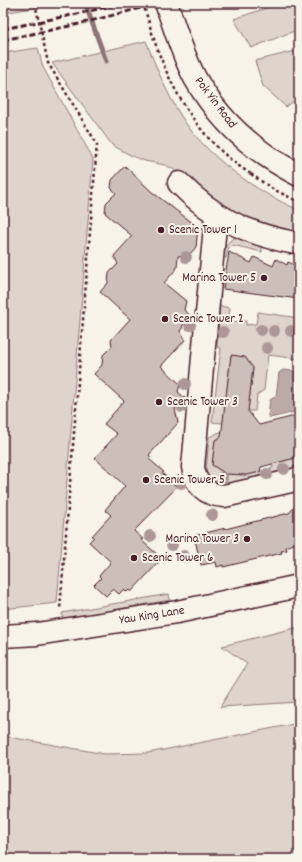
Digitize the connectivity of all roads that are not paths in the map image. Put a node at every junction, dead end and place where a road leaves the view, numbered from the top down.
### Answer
1 (166, 3) edge
2 (299, 175) edge
3 (179, 183) dead end
4 (216, 215) junction
5 (290, 242) dead end
6 (299, 478) edge
7 (299, 586) edge
8 (3, 636) edge

1 - 2 street, Pok Yin Road
3 - 4 street
4 - 5 street
4 - 6 street
7 - 8 street, Yau King Lane

